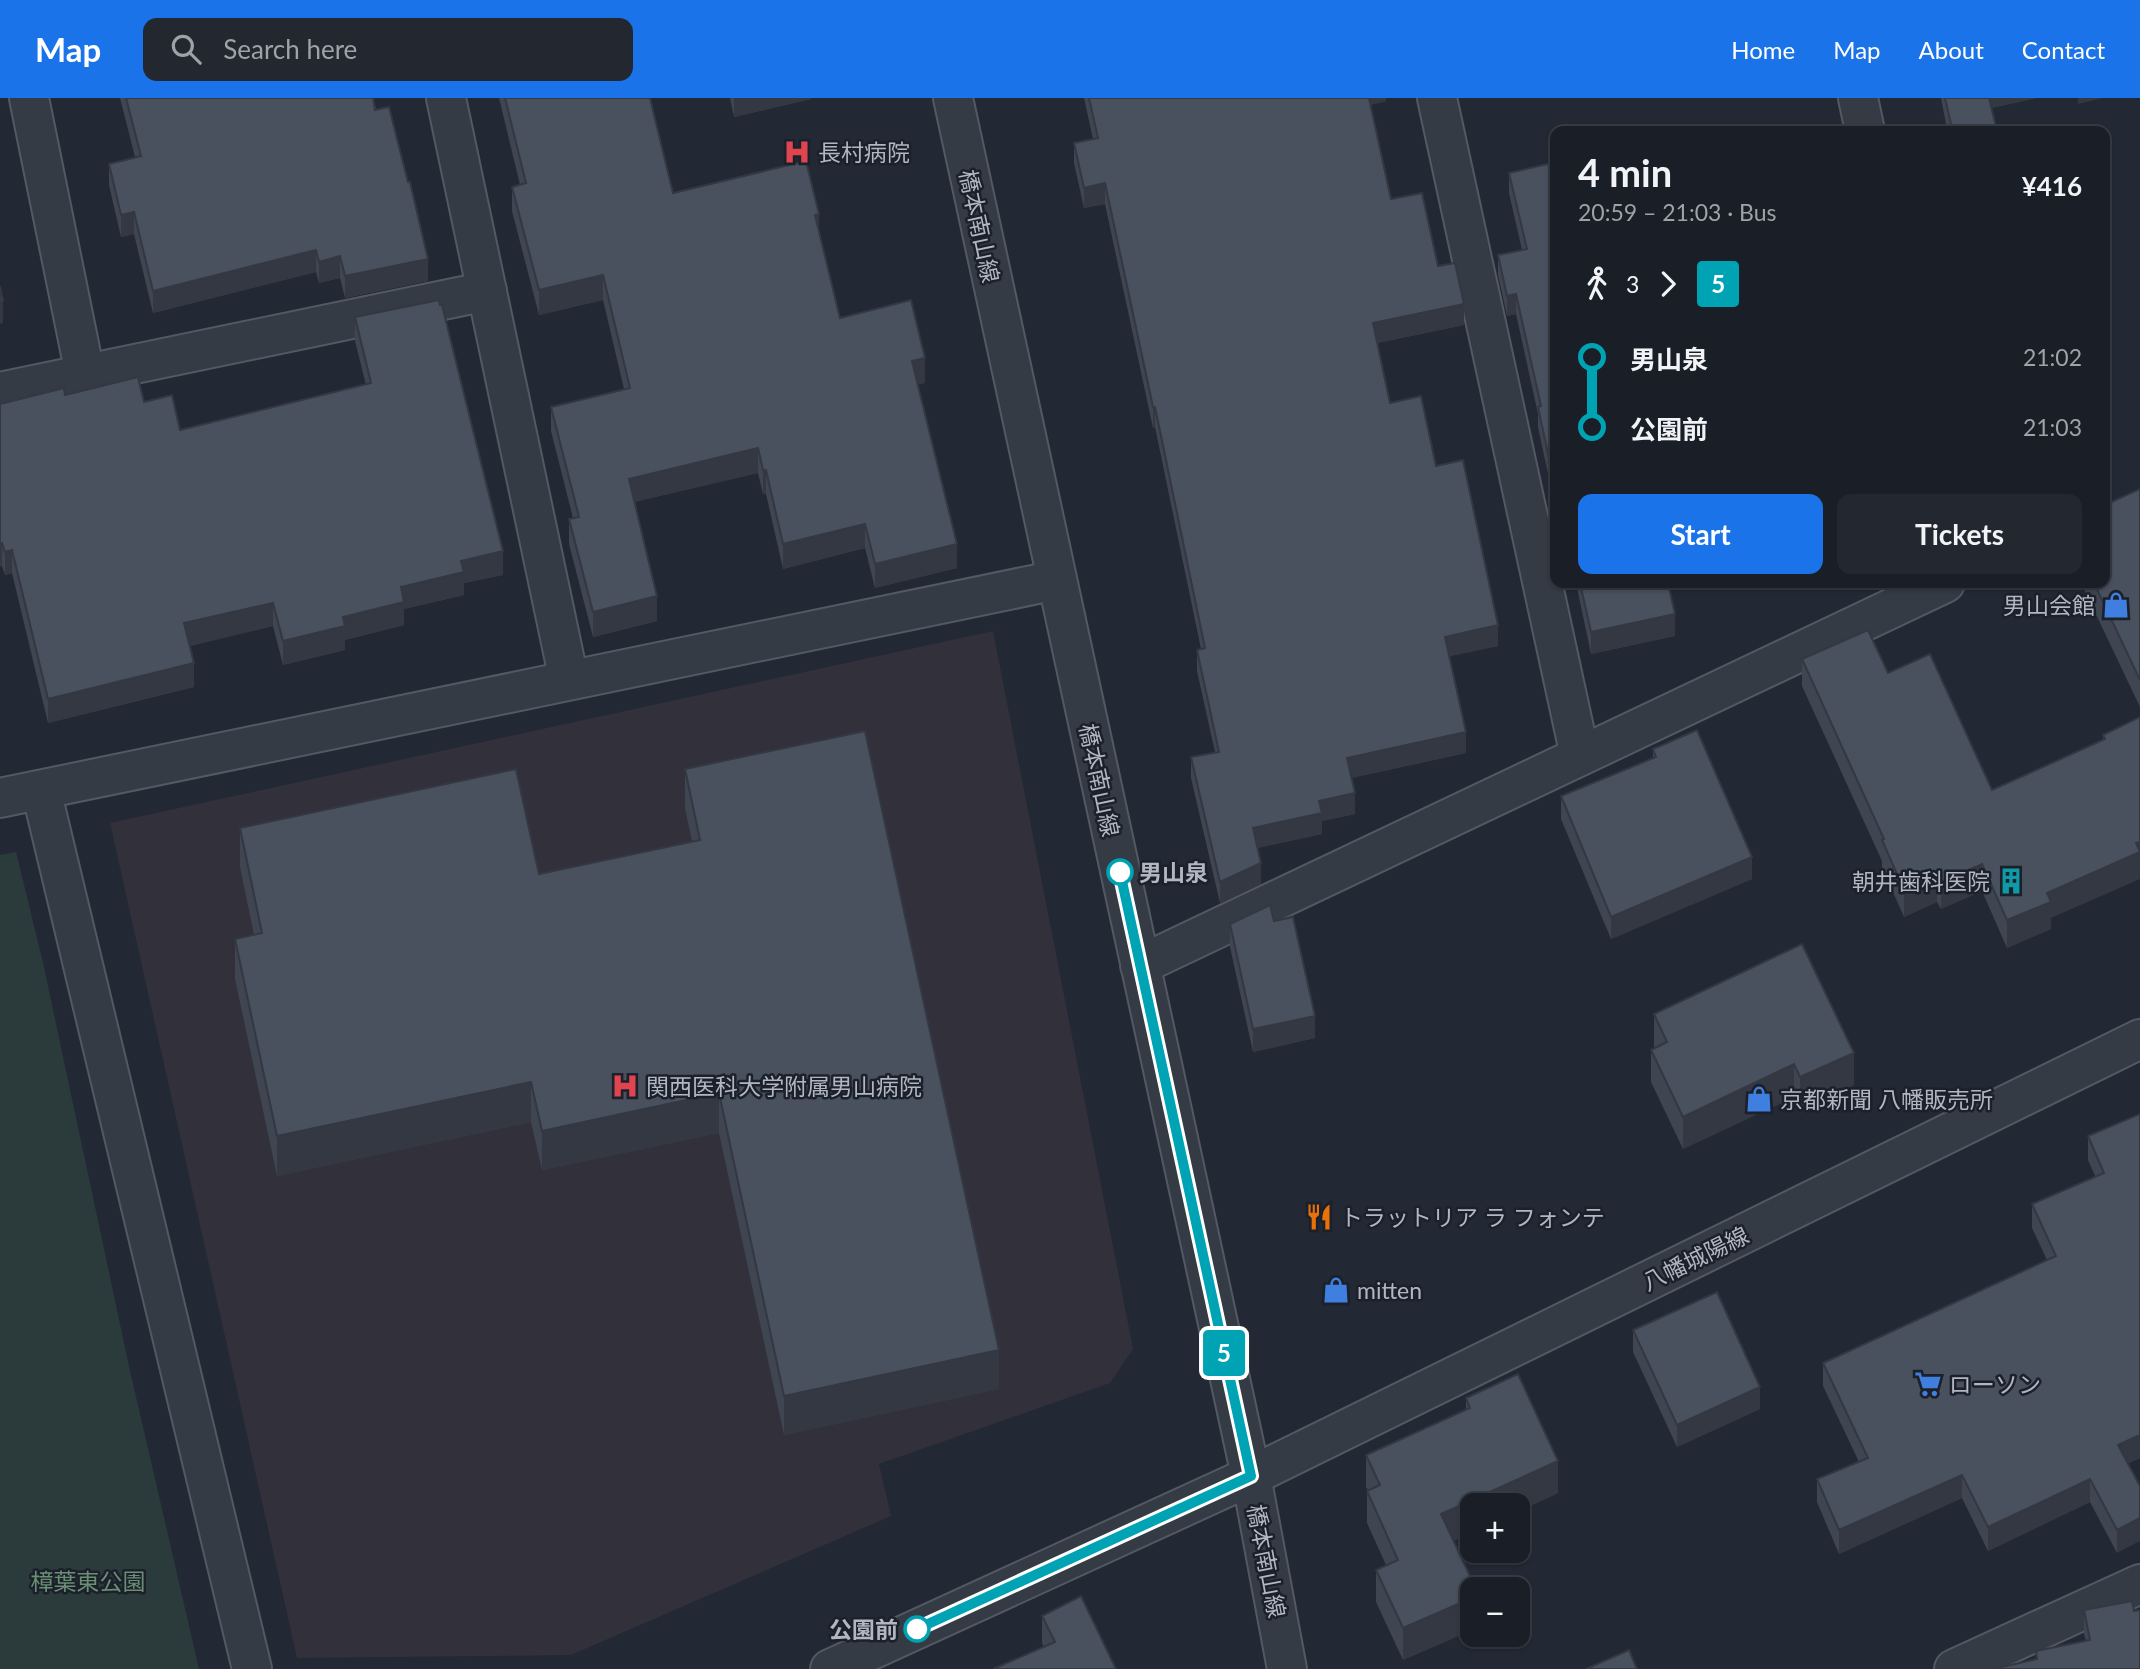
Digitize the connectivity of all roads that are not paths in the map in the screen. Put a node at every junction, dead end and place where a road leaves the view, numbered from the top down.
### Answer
1 (29, 98) edge
2 (446, 98) edge
3 (953, 98) edge
4 (1437, 98) edge
5 (1858, 98) edge
6 (1864, 126) edge
7 (487, 291) junction
8 (85, 374) junction
9 (0, 392) edge
10 (1057, 580) junction
11 (1934, 588) edge
12 (569, 680) junction
13 (1580, 756) junction
14 (41, 790) junction
15 (0, 798) edge
16 (1140, 965) junction
17 (2140, 1039) edge
18 (1251, 1476) junction
19 (2140, 1584) edge
20 (252, 1669) edge
21 (830, 1669) edge
22 (1287, 1669) edge
23 (1954, 1669) edge

1 - 8 street
2 - 7 street
3 - 10 street, 橋本南山線
4 - 13 street
5 - 6 street
7 - 8 street
7 - 12 street
8 - 9 street
10 - 12 street
10 - 16 street, 橋本南山線
11 - 13 street
12 - 14 street
13 - 16 street
14 - 15 street
14 - 20 street
16 - 18 street, 橋本南山線
17 - 18 street, 八幡城陽線
18 - 21 street, 八幡城陽線
18 - 22 street, 橋本南山線
19 - 23 street

